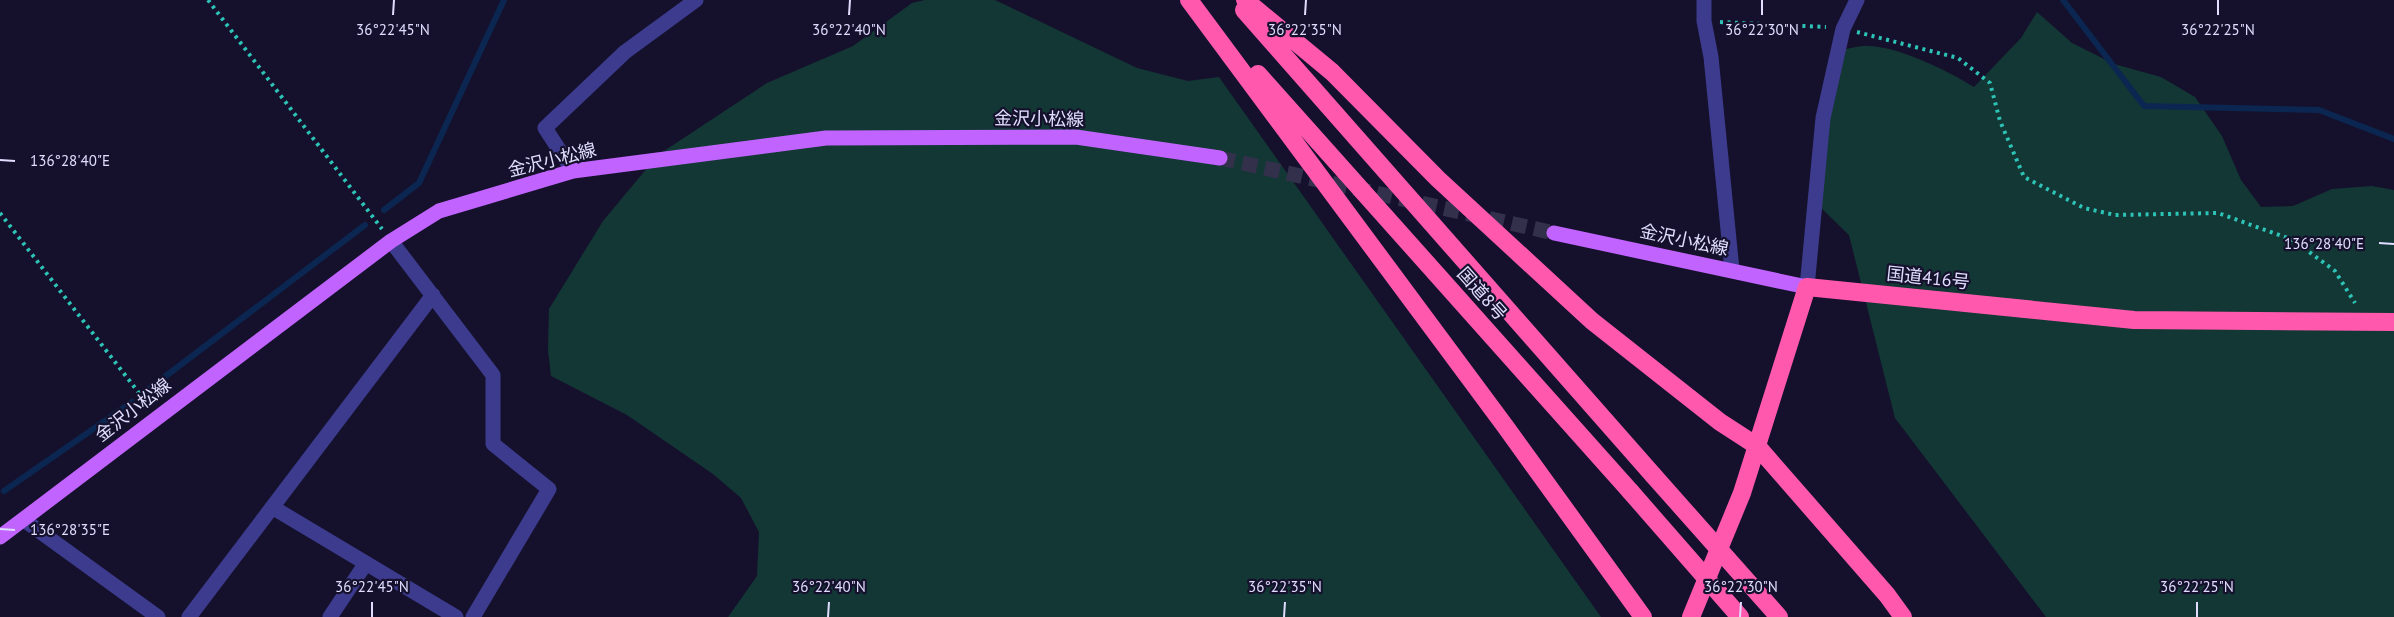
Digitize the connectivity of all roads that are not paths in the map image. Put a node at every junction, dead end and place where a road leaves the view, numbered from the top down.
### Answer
1 (696, 0) edge
2 (1190, 0) edge
3 (1235, 0) edge
4 (1245, 0) edge
5 (1704, 0) edge
6 (1857, 0) edge
7 (1220, 158) tunnel mouth
8 (573, 171) junction
9 (1554, 233) tunnel mouth
10 (391, 241) junction
11 (1732, 270) junction
12 (1807, 287) junction
13 (433, 295) junction
14 (2394, 322) edge
15 (1757, 446) junction
16 (272, 507) junction
17 (24, 520) junction
18 (0, 537) edge
19 (366, 563) junction
20 (158, 617) edge
21 (189, 617) edge
22 (330, 617) edge
23 (456, 617) edge
24 (472, 617) edge
25 (1643, 617) edge
26 (1691, 617) edge
27 (1740, 617) edge
28 (1779, 617) edge
29 (1903, 617) edge

1 - 8 street
2 - 25 highway
2 - 27 highway, 国道8号, bridge
3 - 28 highway, 国道8号, bridge
4 - 15 highway
5 - 11 street
6 - 12 street
7 - 8 main road, 金沢小松線
8 - 10 main road, 金沢小松線
9 - 11 main road, 金沢小松線
10 - 13 street
10 - 17 main road, 金沢小松線
11 - 12 main road, 金沢小松線
12 - 14 highway, 国道416号
12 - 15 highway
13 - 16 street
13 - 24 street
15 - 26 highway
15 - 29 highway
16 - 19 street
16 - 21 street
17 - 18 main road, 金沢小松線
17 - 20 street
19 - 22 street
19 - 23 street

